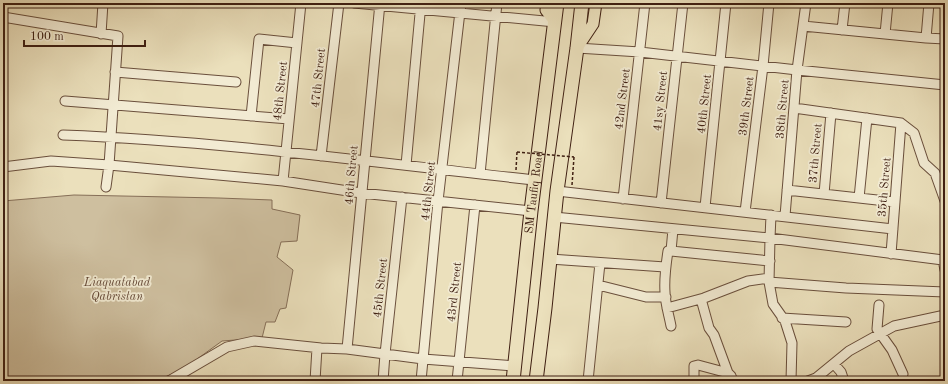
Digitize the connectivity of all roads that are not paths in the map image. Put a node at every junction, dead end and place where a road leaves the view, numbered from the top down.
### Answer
1 (103, 3) edge
2 (301, 3) edge
3 (339, 3) edge
4 (354, 3) edge
5 (460, 3) edge
6 (497, 3) edge
7 (547, 3) edge
8 (557, 3) edge
9 (582, 3) edge
10 (596, 3) edge
11 (645, 3) edge
12 (683, 3) edge
13 (726, 3) edge
14 (769, 3) edge
15 (806, 3) edge
16 (844, 3) edge
17 (888, 3) edge
18 (929, 3) edge
19 (379, 4) edge
20 (421, 6) edge
21 (460, 13) junction
22 (496, 16) junction
23 (3, 17) edge
24 (554, 22) junction
25 (803, 26) junction
26 (842, 30) junction
27 (101, 34) junction
28 (885, 34) junction
29 (926, 38) junction
30 (945, 39) edge
31 (297, 43) junction
32 (577, 48) junction
33 (640, 52) junction
34 (677, 56) junction
35 (720, 61) junction
36 (763, 66) junction
37 (797, 70) junction
38 (115, 72) junction
39 (236, 82) dead end
40 (945, 84) edge
41 (65, 101) dead end
42 (113, 105) junction
43 (794, 108) junction
44 (830, 113) junction
45 (252, 116) junction
46 (867, 118) junction
47 (289, 119) junction
48 (901, 123) junction
49 (63, 135) dead end
50 (111, 137) junction
51 (286, 152) junction
52 (321, 156) junction
53 (364, 160) junction
54 (109, 165) junction
55 (406, 165) junction
56 (3, 167) edge
57 (442, 169) junction
58 (480, 174) junction
59 (534, 180) junction
60 (283, 181) junction
61 (106, 187) dead end
62 (787, 190) junction
63 (557, 191) junction
64 (361, 193) junction
65 (824, 194) junction
66 (402, 197) junction
67 (622, 198) junction
68 (859, 198) junction
69 (945, 201) edge
70 (438, 202) junction
71 (661, 202) junction
72 (895, 202) junction
73 (475, 206) junction
74 (705, 207) junction
75 (530, 211) junction
76 (745, 212) junction
77 (771, 215) junction
78 (785, 216) junction
79 (554, 217) junction
80 (893, 228) junction
81 (673, 229) junction
82 (770, 238) junction
83 (671, 251) junction
84 (891, 254) junction
85 (550, 259) junction
86 (770, 261) junction
87 (600, 263) junction
88 (665, 267) junction
89 (945, 270) edge
90 (770, 280) junction
91 (598, 285) junction
92 (945, 292) edge
93 (666, 297) junction
94 (700, 299) junction
95 (879, 305) dead end
96 (667, 308) junction
97 (945, 315) edge
98 (782, 318) junction
99 (846, 322) dead end
100 (671, 326) dead end
101 (880, 334) junction
102 (316, 348) junction
103 (347, 349) junction
104 (385, 354) junction
105 (423, 359) junction
106 (459, 362) junction
107 (834, 364) junction
108 (515, 366) junction
109 (728, 373) junction
110 (903, 374) dead end
111 (169, 381) edge
112 (315, 381) edge
113 (383, 381) edge
114 (421, 381) edge
115 (457, 381) edge
116 (513, 381) edge
117 (536, 381) edge
118 (588, 381) edge
119 (694, 381) edge
120 (733, 381) edge
121 (791, 381) edge
122 (808, 381) edge
123 (844, 381) edge

1 - 27 street
2 - 31 street, 48th Street
3 - 52 street, 47th Street
4 - 19 street
5 - 21 street, 44th Street
6 - 22 street
7 - 24 main road
8 - 24 highway, SM Taufiq Road
9 - 32 highway
10 - 32 main road
11 - 33 street, 42nd Street
12 - 34 street, 41sy Street
13 - 35 street, 40th Street
14 - 36 street, 39th Street
15 - 25 street, 38th Street
16 - 26 street
17 - 28 street
18 - 29 street
19 - 20 street
19 - 53 street, 46th Street
20 - 21 street
20 - 55 street
21 - 22 street
21 - 57 street, 44th Street
22 - 24 street
22 - 58 street
23 - 27 street
24 - 59 highway, SM Taufiq Road
25 - 26 street
25 - 37 street, 38th Street
26 - 28 street
27 - 38 street
28 - 29 street
29 - 30 street
31 - 45 street
31 - 47 street, 48th Street
32 - 33 street
32 - 63 highway
33 - 34 street
33 - 67 street, 42nd Street
34 - 35 street
34 - 71 street, 41sy Street
35 - 36 street
35 - 74 street, 40th Street
36 - 37 street
36 - 76 street, 39th Street
37 - 40 street
37 - 43 street, 38th Street
38 - 39 street
38 - 42 street
41 - 42 street
42 - 45 street
42 - 50 street
43 - 44 street
43 - 62 street, 38th Street
44 - 46 street
44 - 65 street, 37th Street
45 - 47 street
46 - 48 street
46 - 68 street
47 - 51 street, 48th Street
48 - 69 street
48 - 72 street, 35th Street
49 - 50 street
50 - 51 street
50 - 54 street
51 - 52 street
51 - 60 street, 48th Street
52 - 53 street
53 - 55 street
53 - 64 street, 46th Street
54 - 56 street
54 - 60 street
54 - 61 street
55 - 57 street
57 - 58 street
57 - 70 street, 44th Street
58 - 59 street
59 - 75 highway, SM Taufiq Road
60 - 64 street
62 - 65 street
62 - 78 street, 38th Street
63 - 67 street
63 - 79 highway
64 - 66 street
64 - 103 street, 46th Street
65 - 68 street
66 - 70 street
66 - 104 street, 45th Street
67 - 71 street
68 - 72 street
70 - 73 street
70 - 105 street, 44th Street
71 - 74 street
72 - 80 street, 35th Street
73 - 75 street
73 - 106 street, 43rd Street
74 - 76 street
75 - 108 highway, SM Taufiq Road
76 - 77 street
77 - 78 street
77 - 82 street
78 - 80 street
79 - 81 street
79 - 85 highway
80 - 84 street, 35th Street
81 - 82 street
81 - 83 street
82 - 84 street
82 - 86 street
83 - 86 street
83 - 88 street
84 - 89 street
85 - 87 street
85 - 117 highway
86 - 90 street
87 - 88 street
87 - 91 street
88 - 93 street
90 - 92 street
90 - 94 street
90 - 98 street
91 - 93 street
91 - 118 street
93 - 96 street
94 - 96 street
94 - 109 street
95 - 101 street
96 - 100 street
97 - 101 street
98 - 99 street
98 - 121 street
101 - 107 street
101 - 110 street
102 - 103 street
102 - 111 street
102 - 112 street
103 - 104 street
104 - 105 street
104 - 113 street, 45th Street
105 - 106 street
105 - 114 street, 44th Street
106 - 108 street
106 - 115 street, 43rd Street
107 - 122 street
107 - 123 street
108 - 116 highway, SM Taufiq Road
109 - 119 street
109 - 120 street

